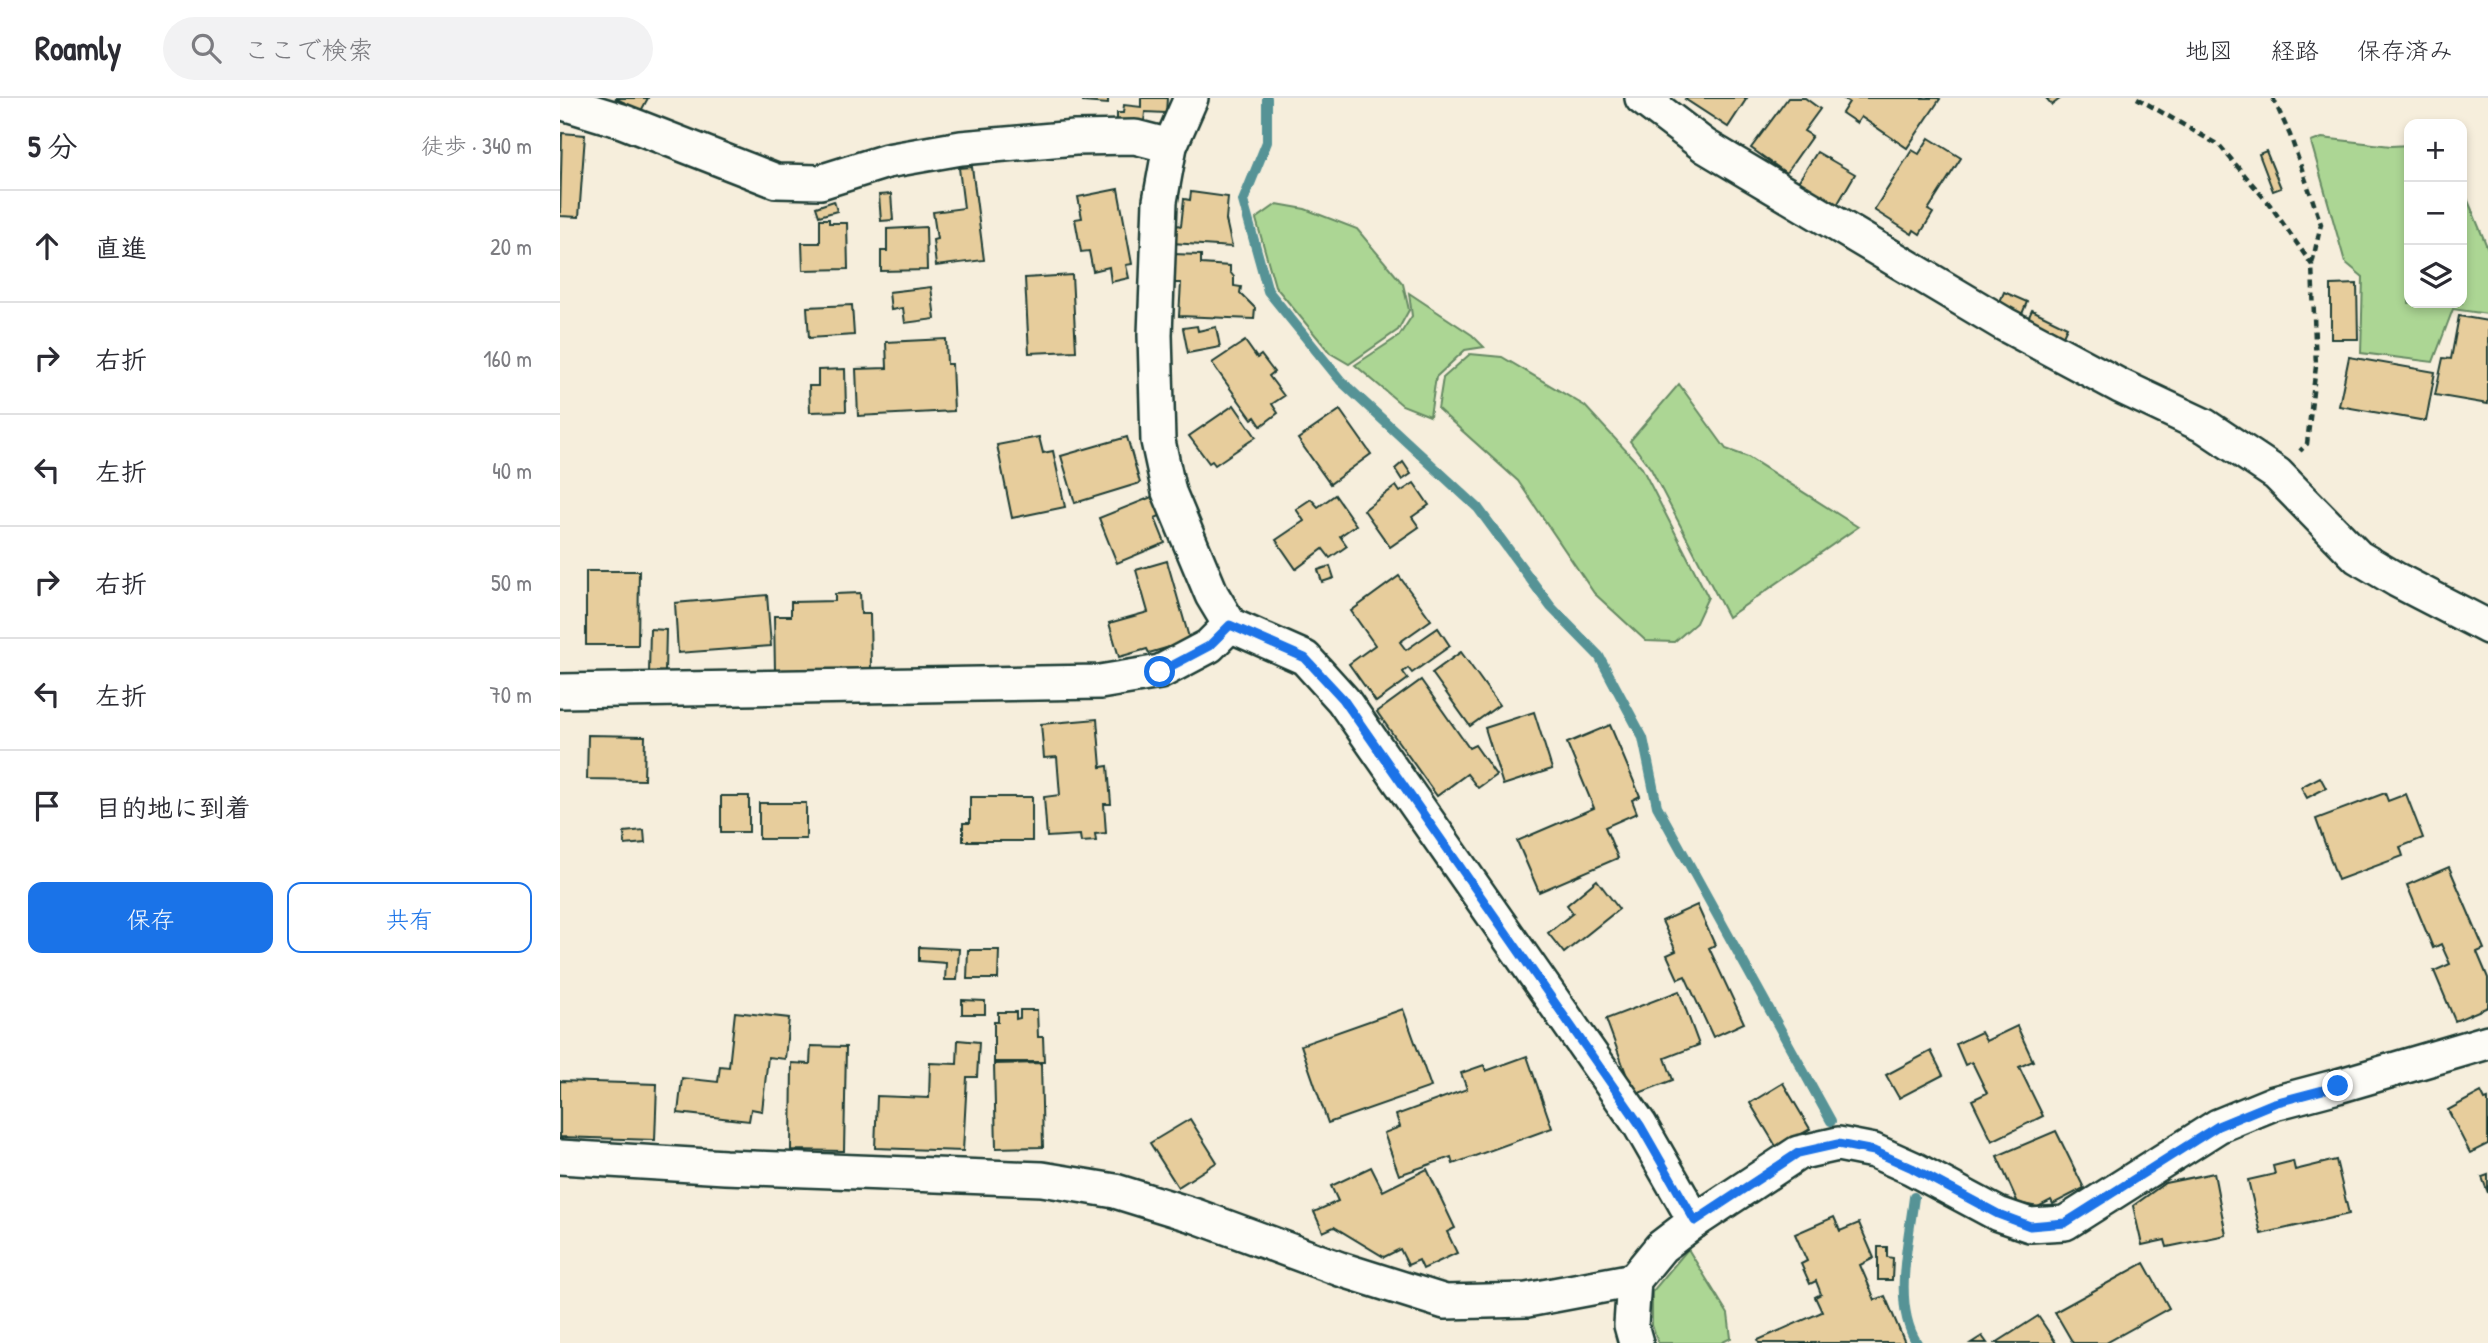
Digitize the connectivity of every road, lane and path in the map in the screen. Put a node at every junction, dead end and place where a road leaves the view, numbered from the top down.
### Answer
1 (1191, 98) edge
2 (1642, 98) edge
3 (2137, 98) edge
4 (2273, 98) edge
5 (560, 102) edge
6 (1170, 146) junction
7 (2312, 265) junction
8 (2277, 474) junction
9 (1230, 625) junction
10 (2488, 627) edge
11 (560, 691) edge
12 (2488, 1042) edge
13 (560, 1157) edge
14 (1695, 1221) junction
15 (1633, 1280) junction
16 (1636, 1343) edge

1 - 6 street
2 - 8 street
3 - 7 path
4 - 7 path
5 - 6 street
6 - 9 street
7 - 8 path
8 - 10 street
9 - 11 street
9 - 14 street
12 - 14 street
13 - 15 street
14 - 15 street
15 - 16 street

